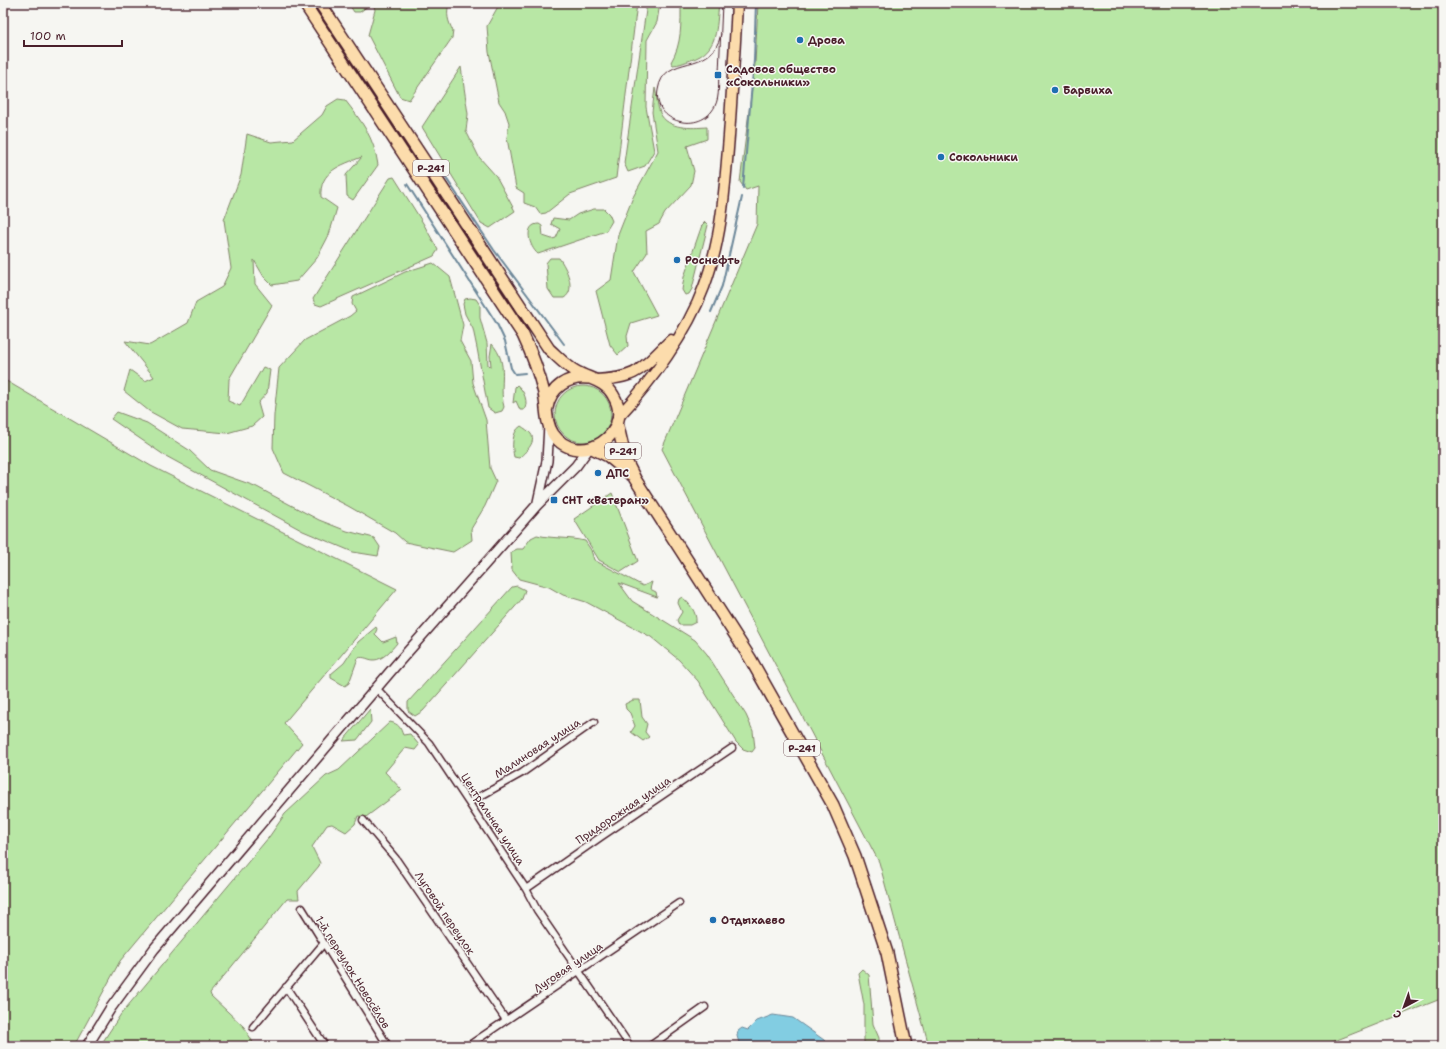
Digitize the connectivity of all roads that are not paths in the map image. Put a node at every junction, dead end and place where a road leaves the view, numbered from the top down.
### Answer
1 (304, 3) edge
2 (320, 3) edge
3 (738, 3) edge
4 (686, 326) junction
5 (593, 379) junction
6 (548, 420) junction
7 (618, 420) junction
8 (591, 448) junction
9 (635, 479) junction
10 (537, 505) junction
11 (376, 688) junction
12 (594, 722) dead end
13 (732, 748) dead end
14 (470, 802) junction
15 (363, 820) dead end
16 (526, 889) junction
17 (679, 903) dead end
18 (302, 908) dead end
19 (324, 943) junction
20 (580, 972) junction
21 (286, 987) junction
22 (705, 1007) dead end
23 (506, 1020) junction
24 (253, 1027) dead end
25 (87, 1046) edge
26 (325, 1046) edge
27 (388, 1046) edge
28 (468, 1046) edge
29 (630, 1046) edge
30 (650, 1046) edge
31 (906, 1046) edge

1 - 6 highway, Р-241
2 - 5 highway, Р-241
3 - 4 main road
4 - 5 main road
4 - 7 main road
5 - 6 highway
5 - 7 highway, Р-241
6 - 8 highway, Р-241
6 - 10 main road
7 - 8 highway
7 - 9 highway, Р-241
8 - 9 highway, Р-241
8 - 10 main road
9 - 31 highway, Р-241
10 - 11 main road
11 - 14 street, Центральная улица
11 - 25 main road
12 - 14 street, Малиновая улица
13 - 16 street, Придорожная улица
14 - 16 street, Центральная улица
15 - 23 street, Луговой переулок
16 - 20 street, Центральная улица
17 - 20 street, Луговая улица
18 - 19 street, 1-й переулок Новосёлов
19 - 21 street
19 - 27 street, 1-й переулок Новосёлов
20 - 23 street, Луговая улица
20 - 29 street, Центральная улица
21 - 24 street
21 - 26 street
22 - 30 street
23 - 28 street, Луговая улица

